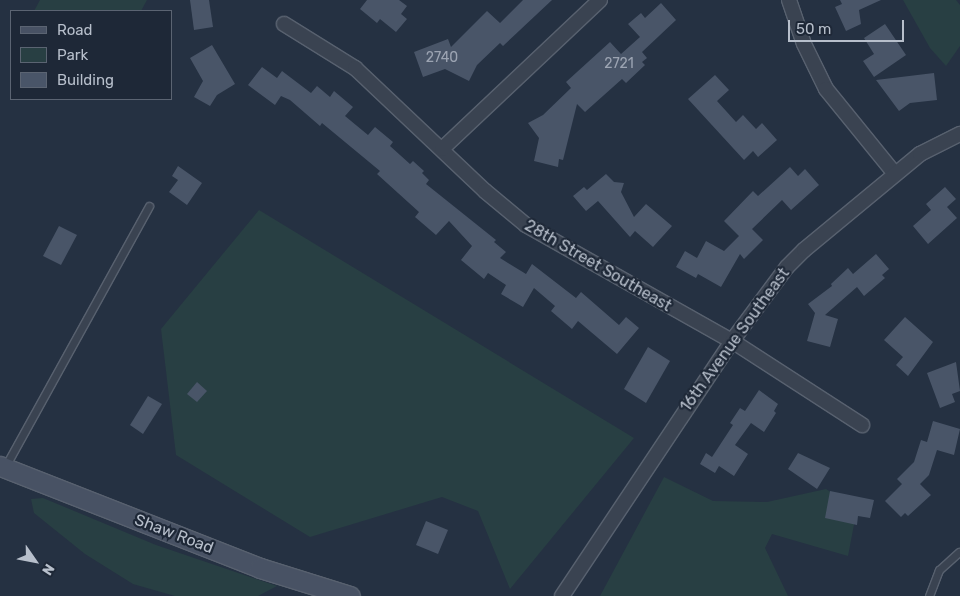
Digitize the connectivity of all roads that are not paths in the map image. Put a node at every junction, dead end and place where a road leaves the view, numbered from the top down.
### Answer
1 (600, 0) edge
2 (789, 0) edge
3 (284, 24) dead end
4 (960, 134) edge
5 (442, 149) junction
6 (895, 174) junction
7 (149, 206) dead end
8 (732, 341) junction
9 (862, 424) dead end
10 (2, 466) edge
11 (959, 552) dead end
12 (350, 596) edge
13 (562, 596) edge
14 (928, 596) edge

1 - 5 street
2 - 6 street
3 - 5 street, 28th Street Southeast
4 - 6 street, 16th Avenue Southeast
5 - 8 street, 28th Street Southeast
6 - 8 street, 16th Avenue Southeast
7 - 10 lane
8 - 9 street, 28th Street Southeast
8 - 13 street, 16th Avenue Southeast
10 - 12 main road, Shaw Road
11 - 14 lane

